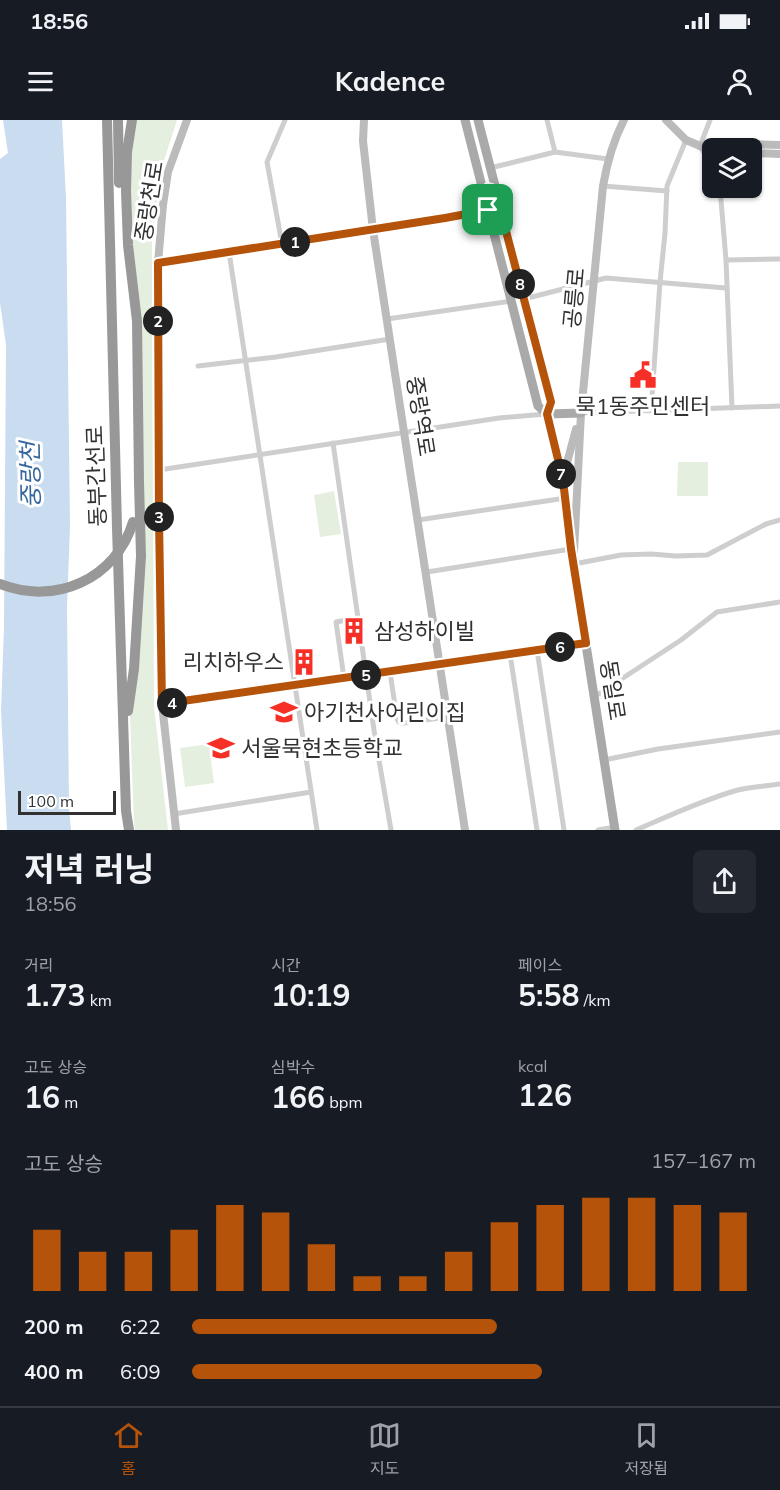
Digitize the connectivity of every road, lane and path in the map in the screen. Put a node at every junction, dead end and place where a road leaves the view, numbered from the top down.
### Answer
1 (107, 120) edge
2 (132, 120) edge
3 (187, 120) edge
4 (285, 120) edge
5 (364, 120) edge
6 (465, 120) edge
7 (478, 120) edge
8 (547, 120) edge
9 (624, 120) edge
10 (666, 120) edge
11 (710, 120) edge
12 (119, 124) edge
13 (686, 140) junction
14 (780, 145) edge
15 (700, 146) junction
16 (702, 149) edge
17 (555, 152) junction
18 (762, 153) edge
19 (780, 154) edge
20 (487, 156) junction
21 (475, 158) junction
22 (608, 159) junction
23 (490, 168) junction
24 (603, 186) junction
25 (667, 191) junction
26 (497, 197) junction
27 (721, 198) edge
28 (486, 200) junction
29 (488, 210) junction
30 (373, 230) junction
31 (282, 244) junction
32 (128, 245) junction
33 (229, 252) junction
34 (780, 259) edge
35 (726, 260) junction
36 (158, 263) junction
37 (594, 280) junction
38 (660, 282) junction
39 (726, 288) junction
40 (524, 299) junction
41 (512, 301) junction
42 (387, 319) junction
43 (390, 339) junction
44 (245, 360) junction
45 (198, 366) dead end
46 (545, 380) junction
47 (533, 383) junction
48 (780, 406) edge
49 (732, 408) junction
50 (651, 411) junction
51 (581, 413) junction
52 (547, 414) junction
53 (405, 432) junction
54 (333, 443) junction
55 (260, 454) junction
56 (159, 470) junction
57 (563, 480) junction
58 (139, 482) junction
59 (566, 498) junction
60 (418, 520) junction
61 (780, 520) edge
62 (571, 549) junction
63 (574, 564) junction
64 (427, 572) junction
65 (0, 584) edge
66 (780, 602) edge
67 (358, 618) junction
68 (586, 643) junction
69 (537, 650) junction
70 (510, 654) junction
71 (440, 664) junction
72 (390, 672) junction
73 (367, 675) junction
74 (344, 678) junction
75 (295, 685) junction
76 (594, 697) junction
77 (162, 704) junction
78 (448, 717) junction
79 (780, 732) edge
80 (124, 738) junction
81 (604, 760) junction
82 (780, 784) edge
83 (311, 792) junction
84 (174, 814) junction
85 (615, 829) edge
86 (129, 830) edge
87 (176, 830) edge
88 (317, 830) edge
89 (391, 830) edge
90 (465, 830) edge
91 (537, 830) edge
92 (564, 830) edge
93 (597, 830) edge
94 (636, 830) edge

1 - 80 highway, 동부간선로
2 - 32 highway
3 - 36 street, 중랑천로
4 - 31 street
5 - 30 street, 중랑역로
6 - 21 main road, 동일로
7 - 20 main road, 동일로
8 - 17 street
9 - 22 street, 공릉로
10 - 13 street
11 - 15 street
12 - 32 highway
13 - 15 street
13 - 25 street
14 - 15 street
15 - 16 street
17 - 22 street
17 - 23 street
18 - 19 street
20 - 21 main road
20 - 23 main road, 동일로
21 - 28 main road, 동일로
22 - 24 street, 공릉로
23 - 26 main road, 동일로
24 - 25 street
24 - 37 street, 공릉로
25 - 38 street
26 - 28 main road
26 - 40 main road, 동일로
27 - 35 street
28 - 29 main road, 동일로
29 - 30 street
29 - 41 main road, 동일로
30 - 31 street
30 - 42 street, 중랑역로
31 - 33 street
32 - 58 highway
33 - 36 street
33 - 44 street
34 - 35 street
35 - 39 street
36 - 56 street, 중랑천로
37 - 38 street
37 - 40 street
37 - 51 street, 공릉로
38 - 39 street
38 - 50 street
39 - 49 street
40 - 46 main road, 동일로
41 - 42 street
41 - 47 main road, 동일로
42 - 43 street, 중랑역로
43 - 44 street
43 - 53 street, 중랑역로
44 - 45 street
44 - 55 street
46 - 47 main road
46 - 52 main road, 동일로
47 - 52 main road, 동일로
48 - 49 street
49 - 50 street
50 - 51 street
51 - 52 main road
51 - 57 street, 공릉로
51 - 63 street, 공릉로
52 - 53 street
52 - 57 main road, 동일로
53 - 54 street
53 - 60 street, 중랑역로
54 - 55 street
54 - 67 street
55 - 56 street
55 - 75 street
56 - 77 street, 중랑천로
57 - 59 main road, 동일로
58 - 65 highway, bridge
58 - 80 highway
59 - 60 street
59 - 62 main road, 동일로
60 - 64 street, 중랑역로
61 - 63 street
62 - 63 main road, 동일로
62 - 64 street
63 - 68 main road, 동일로
64 - 71 street, 중랑역로
66 - 76 street
67 - 73 street
67 - 74 street
68 - 69 street
68 - 76 main road, 동일로
69 - 70 street
69 - 92 street
70 - 71 street
70 - 91 street
71 - 72 street
71 - 78 street, 중랑역로
72 - 73 street
72 - 78 street
73 - 74 street
73 - 89 street
74 - 75 street
75 - 77 street
75 - 83 street
76 - 81 main road, 동일로
77 - 84 street, 중랑천로
78 - 90 street, 중랑역로
79 - 81 street
80 - 86 highway, 동부간선로
81 - 85 main road, 동일로
82 - 94 street
83 - 84 street
83 - 88 street
84 - 87 street, 중랑천로
85 - 93 street

